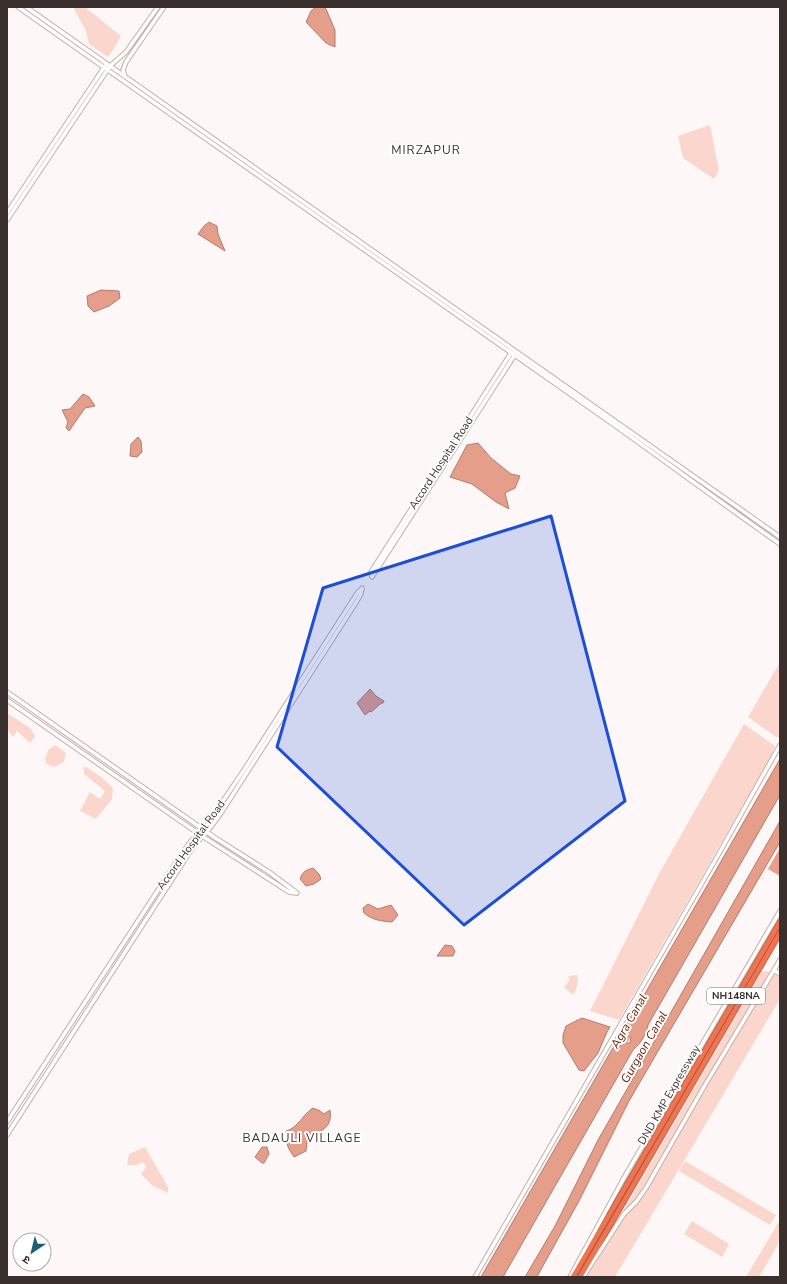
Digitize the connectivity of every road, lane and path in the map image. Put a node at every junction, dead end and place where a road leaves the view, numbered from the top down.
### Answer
1 (18, 7) edge
2 (26, 7) edge
3 (158, 7) edge
4 (164, 7) edge
5 (107, 67) junction
6 (125, 77) junction
7 (7, 213) edge
8 (7, 220) edge
9 (515, 351) junction
10 (512, 355) junction
11 (780, 537) edge
12 (780, 544) edge
13 (372, 577) dead end
14 (362, 588) dead end
15 (7, 692) edge
16 (7, 700) edge
17 (780, 745) edge
18 (206, 831) junction
19 (199, 834) junction
20 (204, 836) junction
21 (780, 911) edge
22 (780, 922) edge
23 (780, 933) edge
24 (780, 960) edge
25 (774, 970) junction
26 (780, 973) edge
27 (7, 1122) edge
28 (7, 1135) edge
29 (625, 1194) junction
30 (475, 1277) edge
31 (570, 1277) edge
32 (574, 1277) edge
33 (580, 1277) edge
34 (583, 1277) edge

1 - 5 street
2 - 5 street
3 - 5 street
4 - 6 street
5 - 6 street
5 - 7 street
5 - 8 street
5 - 10 street
6 - 9 street
9 - 10 street
9 - 11 street
10 - 12 street
10 - 13 street
14 - 18 street, Accord Hospital Road
15 - 18 street
16 - 19 street
17 - 30 street
18 - 19 street, Accord Hospital Road
18 - 20 street
18 - 20 street
19 - 20 street
19 - 27 street, Accord Hospital Road
20 - 28 street
21 - 31 street
22 - 29 highway, DND KMP Expressway / NH148NA
23 - 29 highway, DND KMP Expressway / NH148NA
24 - 25 street
25 - 26 street
25 - 34 street
29 - 32 highway, DND KMP Expressway / NH148NA
29 - 33 highway, DND KMP Expressway / NH148NA

